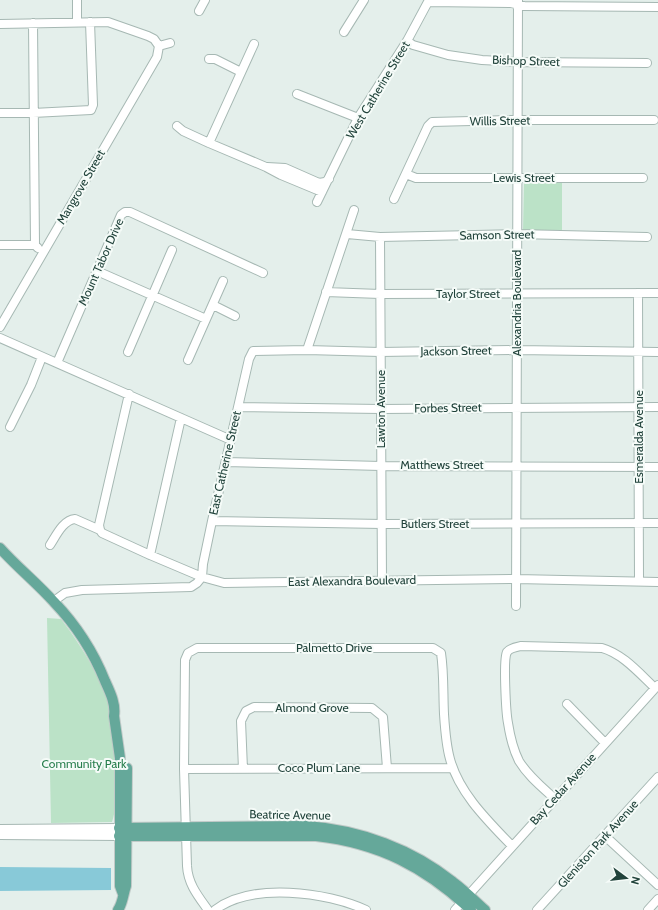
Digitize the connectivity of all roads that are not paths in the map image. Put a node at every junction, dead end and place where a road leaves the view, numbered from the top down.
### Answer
1 (77, 0) edge
2 (205, 0) edge
3 (364, 0) edge
4 (429, 1) edge
5 (518, 2) edge
6 (658, 7) edge
7 (199, 11) dead end
8 (77, 22) junction
9 (90, 22) junction
10 (33, 23) junction
11 (0, 24) edge
12 (344, 32) dead end
13 (408, 41) junction
14 (170, 43) dead end
15 (254, 44) dead end
16 (159, 46) junction
17 (209, 59) dead end
18 (518, 62) junction
19 (647, 63) dead end
20 (241, 72) junction
21 (297, 94) dead end
22 (0, 113) edge
23 (33, 113) junction
24 (358, 118) junction
25 (518, 120) junction
26 (654, 120) dead end
27 (177, 126) dead end
28 (209, 143) junction
29 (266, 167) junction
30 (406, 174) junction
31 (329, 178) junction
32 (518, 178) junction
33 (643, 178) dead end
34 (322, 192) junction
35 (394, 199) dead end
36 (318, 202) dead end
37 (354, 210) dead end
38 (347, 234) junction
39 (517, 234) junction
40 (380, 237) junction
41 (647, 238) dead end
42 (0, 245) edge
43 (35, 246) junction
44 (172, 250) dead end
45 (41, 256) junction
46 (97, 271) junction
47 (263, 273) dead end
48 (223, 281) dead end
49 (326, 292) junction
50 (517, 293) junction
51 (638, 293) junction
52 (380, 294) junction
53 (658, 294) edge
54 (152, 295) junction
55 (212, 305) junction
56 (235, 316) dead end
57 (206, 319) junction
58 (0, 327) edge
59 (0, 338) edge
60 (307, 350) junction
61 (517, 350) junction
62 (253, 351) joint
63 (128, 352) dead end
64 (380, 352) junction
65 (639, 352) junction
66 (658, 352) edge
67 (42, 357) junction
68 (188, 360) dead end
69 (57, 363) junction
70 (129, 394) junction
71 (238, 407) junction
72 (517, 407) junction
73 (658, 407) edge
74 (638, 408) junction
75 (381, 409) junction
76 (181, 418) junction
77 (10, 427) dead end
78 (231, 440) junction
79 (226, 462) junction
80 (517, 465) junction
81 (381, 466) junction
82 (639, 466) junction
83 (658, 467) edge
84 (212, 521) junction
85 (517, 523) junction
86 (639, 523) junction
87 (658, 523) edge
88 (382, 524) junction
89 (100, 530) junction
90 (50, 545) dead end
91 (0, 548) edge
92 (150, 555) junction
93 (202, 576) junction
94 (516, 579) junction
95 (382, 581) junction
96 (639, 581) junction
97 (658, 582) edge
98 (54, 601) junction
99 (516, 606) dead end
100 (656, 686) edge
101 (567, 704) dead end
102 (605, 743) junction
103 (387, 768) junction
104 (454, 768) junction
105 (184, 769) junction
106 (243, 769) junction
107 (658, 778) edge
108 (554, 799) junction
109 (0, 829) edge
110 (123, 832) junction
111 (186, 832) junction
112 (0, 835) edge
113 (605, 836) junction
114 (512, 846) junction
115 (658, 885) edge
116 (465, 898) junction
117 (658, 899) edge
118 (118, 910) edge
119 (208, 910) edge
120 (215, 910) edge
121 (366, 910) edge
122 (455, 910) edge
123 (471, 910) edge
124 (485, 910) edge
125 (537, 910) edge
126 (648, 910) edge

1 - 8 street
2 - 7 street
3 - 12 street
4 - 5 street
4 - 13 street, West Catherine Street
5 - 6 street
5 - 18 street, Alexandria Boulevard
8 - 9 street
8 - 10 street
9 - 16 street
9 - 23 street
10 - 11 street
10 - 23 street
13 - 18 street, Bishop Street
13 - 24 street, West Catherine Street
14 - 16 street
15 - 20 street
16 - 45 street, Mangrove Street
17 - 20 street
18 - 19 street, Bishop Street
18 - 25 street, Alexandria Boulevard
20 - 28 street
21 - 24 street
22 - 23 street
23 - 43 street
24 - 31 street, West Catherine Street
25 - 26 street, Willis Street
25 - 30 street, Willis Street
25 - 32 street, Alexandria Boulevard
27 - 28 street
28 - 29 street
29 - 31 street
29 - 34 street
30 - 32 street, Lewis Street
30 - 35 street, Willis Street
31 - 34 street, West Catherine Street
32 - 33 street, Lewis Street
32 - 39 street, Alexandria Boulevard
34 - 36 street, West Catherine Street
37 - 38 street
38 - 40 street, Samson Street
38 - 49 street
39 - 40 street, Samson Street
39 - 41 street, Samson Street
39 - 50 street, Alexandria Boulevard
40 - 52 street, Lawton Avenue
42 - 43 street
43 - 45 street
44 - 54 street
45 - 58 street, Mangrove Street
46 - 47 street, Mount Tabor Drive
46 - 54 street
46 - 69 street, Mount Tabor Drive
48 - 55 street
49 - 52 street, Taylor Street
49 - 60 street
50 - 51 street, Taylor Street
50 - 52 street, Taylor Street
50 - 61 street, Alexandria Boulevard
51 - 53 street, Taylor Street
51 - 65 street, Esmeralda Avenue
52 - 64 street, Lawton Avenue
54 - 57 street
54 - 63 street
55 - 56 street
55 - 57 street
57 - 68 street
59 - 67 street
60 - 62 street, Jackson Street
60 - 64 street, Jackson Street
61 - 64 street, Jackson Street
61 - 65 street, Jackson Street
61 - 72 street, Alexandria Boulevard
62 - 71 street, East Catherine Street
64 - 75 street, Lawton Avenue
65 - 66 street, Jackson Street
65 - 74 street, Esmeralda Avenue
67 - 69 street
67 - 77 street
69 - 70 street
70 - 76 street
70 - 89 street
71 - 75 street, Forbes Street
71 - 78 street, East Catherine Street
72 - 74 street, Forbes Street
72 - 75 street, Forbes Street
72 - 80 street, Alexandria Boulevard
73 - 74 street, Forbes Street
74 - 82 street, Esmeralda Avenue
75 - 81 street, Lawton Avenue
76 - 78 street
76 - 92 street
78 - 79 street, East Catherine Street
79 - 81 street, Matthews Street
79 - 84 street, East Catherine Street
80 - 81 street, Matthews Street
80 - 82 street, Matthews Street
80 - 85 street, Alexandria Boulevard
81 - 88 street, Lawton Avenue
82 - 83 street, Matthews Street
82 - 86 street, Esmeralda Avenue
84 - 88 street, Butlers Street
84 - 93 street, East Catherine Street
85 - 86 street, Butlers Street
85 - 88 street, Butlers Street
85 - 94 street, Alexandria Boulevard
86 - 87 street, Butlers Street
86 - 96 street, Esmeralda Avenue
88 - 95 street, Lawton Avenue
89 - 90 street, East Alexandra Boulevard
89 - 92 street, East Alexandra Boulevard
91 - 98 main road
92 - 93 street, East Alexandra Boulevard
93 - 95 street, East Alexandra Boulevard
93 - 98 street
94 - 95 street, East Alexandra Boulevard
94 - 96 street, East Alexandra Boulevard
94 - 99 street, Alexandria Boulevard
96 - 97 street, East Alexandra Boulevard
98 - 110 main road
100 - 102 street, Bay Cedar Avenue
100 - 108 street
101 - 102 street
102 - 108 street, Bay Cedar Avenue
103 - 104 street, Coco Plum Lane
103 - 106 street, Coco Plum Lane
103 - 106 street, Almond Grove
104 - 105 street, Palmetto Drive
104 - 114 street, Palmetto Drive
105 - 106 street, Coco Plum Lane
105 - 111 street, Palmetto Drive
107 - 113 street, Gleniston Park Avenue
108 - 114 street, Bay Cedar Avenue
109 - 110 street
110 - 111 main road, Beatrice Avenue
110 - 112 street
110 - 118 main road
111 - 116 main road, Beatrice Avenue
111 - 119 street, Palmetto Drive
113 - 115 street
113 - 125 street, Gleniston Park Avenue
114 - 116 street, Bay Cedar Avenue
116 - 122 street, Bay Cedar Avenue
116 - 123 main road, Beatrice Avenue
116 - 124 main road, Beatrice Avenue
117 - 126 street
120 - 121 street

